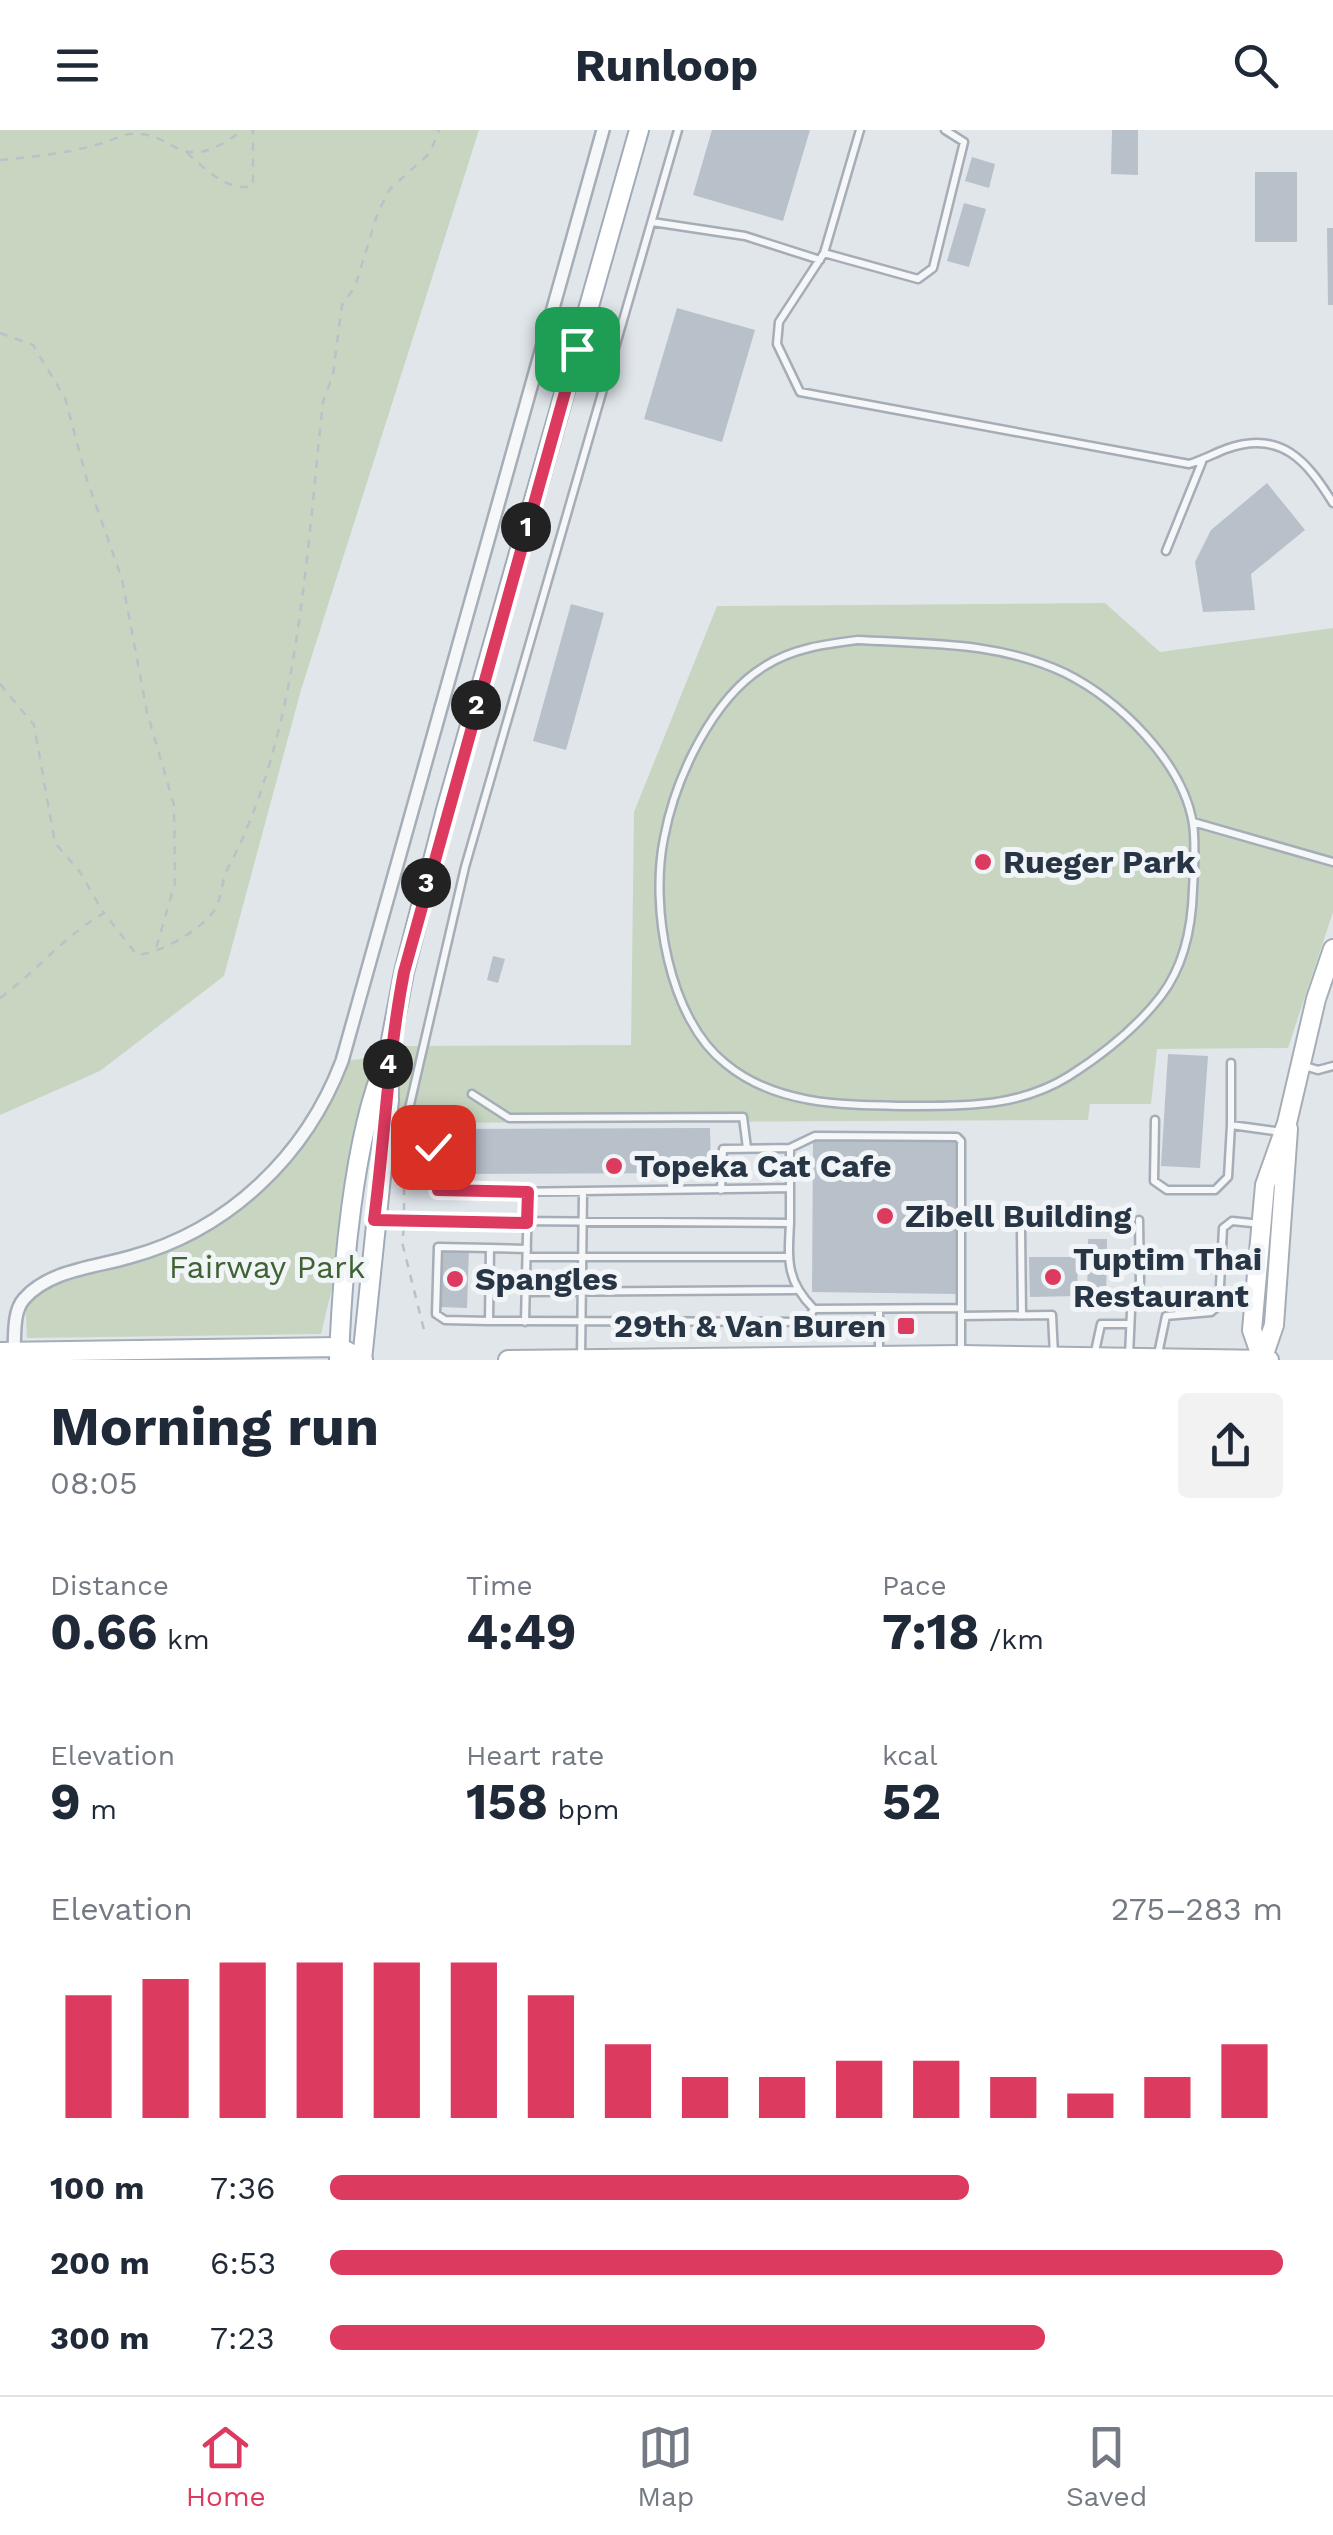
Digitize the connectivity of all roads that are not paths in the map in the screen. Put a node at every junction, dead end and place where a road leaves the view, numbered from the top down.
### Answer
1 (603, 130) edge
2 (639, 130) edge
3 (678, 130) edge
4 (860, 130) edge
5 (945, 130) edge
6 (652, 222) junction
7 (822, 256) junction
8 (1203, 460) junction
9 (1333, 503) edge
10 (1166, 551) dead end
11 (1193, 822) junction
12 (1333, 862) edge
13 (1333, 949) edge
14 (388, 1056) junction
15 (1232, 1063) dead end
16 (1300, 1065) junction
17 (1333, 1066) edge
18 (472, 1094) dead end
19 (408, 1114) dead end
20 (1155, 1120) dead end
21 (1231, 1125) junction
22 (1285, 1128) junction
23 (433, 1147) dead end
24 (747, 1148) junction
25 (790, 1148) junction
26 (790, 1188) junction
27 (721, 1190) junction
28 (528, 1192) junction
29 (583, 1192) junction
30 (374, 1220) junction
31 (1139, 1220) dead end
32 (527, 1223) junction
33 (790, 1223) junction
34 (582, 1224) junction
35 (1260, 1224) junction
36 (1020, 1230) dead end
37 (490, 1248) junction
38 (527, 1253) junction
39 (582, 1257) junction
40 (788, 1257) junction
41 (795, 1290) junction
42 (526, 1292) junction
43 (582, 1293) junction
44 (814, 1308) junction
45 (879, 1309) junction
46 (961, 1312) junction
47 (1022, 1314) junction
48 (489, 1321) junction
49 (525, 1322) junction
50 (581, 1324) junction
51 (1130, 1324) junction
52 (7, 1351) edge
53 (134, 1354) edge
54 (339, 1354) edge
55 (961, 1356) junction
56 (1054, 1357) junction
57 (879, 1358) edge
58 (914, 1358) edge
59 (1015, 1358) edge
60 (1097, 1358) edge
61 (1129, 1358) junction
62 (570, 1359) edge
63 (667, 1359) edge
64 (1158, 1359) edge
65 (362, 1360) edge
66 (508, 1360) edge
67 (1265, 1360) edge

1 - 52 street
2 - 14 main road
3 - 6 lane
4 - 7 lane
5 - 7 lane
6 - 7 lane
6 - 19 lane
7 - 8 lane
8 - 9 lane
8 - 10 lane
11 - 11 lane
11 - 12 lane
13 - 16 main road
14 - 30 main road
14 - 54 main road
15 - 21 lane
16 - 17 lane
16 - 22 main road
18 - 24 lane
20 - 21 lane
21 - 22 lane
22 - 35 main road
22 - 67 main road
23 - 28 lane
24 - 25 lane
24 - 27 lane
25 - 26 lane
25 - 46 lane
26 - 27 lane
26 - 33 lane
27 - 29 lane
28 - 29 lane
28 - 32 lane
29 - 34 lane
30 - 32 lane
30 - 65 main road
31 - 51 lane
32 - 34 lane
32 - 38 lane
33 - 34 lane
33 - 40 lane
34 - 39 lane
35 - 64 lane
35 - 67 main road
36 - 47 lane
37 - 38 lane
37 - 48 lane
37 - 48 lane
38 - 39 lane
38 - 42 lane
39 - 40 lane
39 - 43 lane
40 - 41 lane
41 - 43 lane
41 - 44 lane
42 - 43 lane
42 - 49 lane
43 - 50 lane
44 - 45 lane
44 - 50 lane
45 - 46 lane
45 - 57 lane
46 - 47 lane
46 - 55 lane
47 - 56 lane
48 - 49 lane
49 - 50 lane
50 - 62 lane
51 - 60 lane
51 - 61 lane
52 - 53 main road
53 - 54 main road
54 - 65 main road
55 - 58 main road
55 - 59 main road
56 - 59 main road
56 - 60 main road
57 - 58 main road
57 - 63 main road
60 - 61 main road
61 - 64 main road
62 - 63 main road
62 - 66 main road
64 - 67 main road

